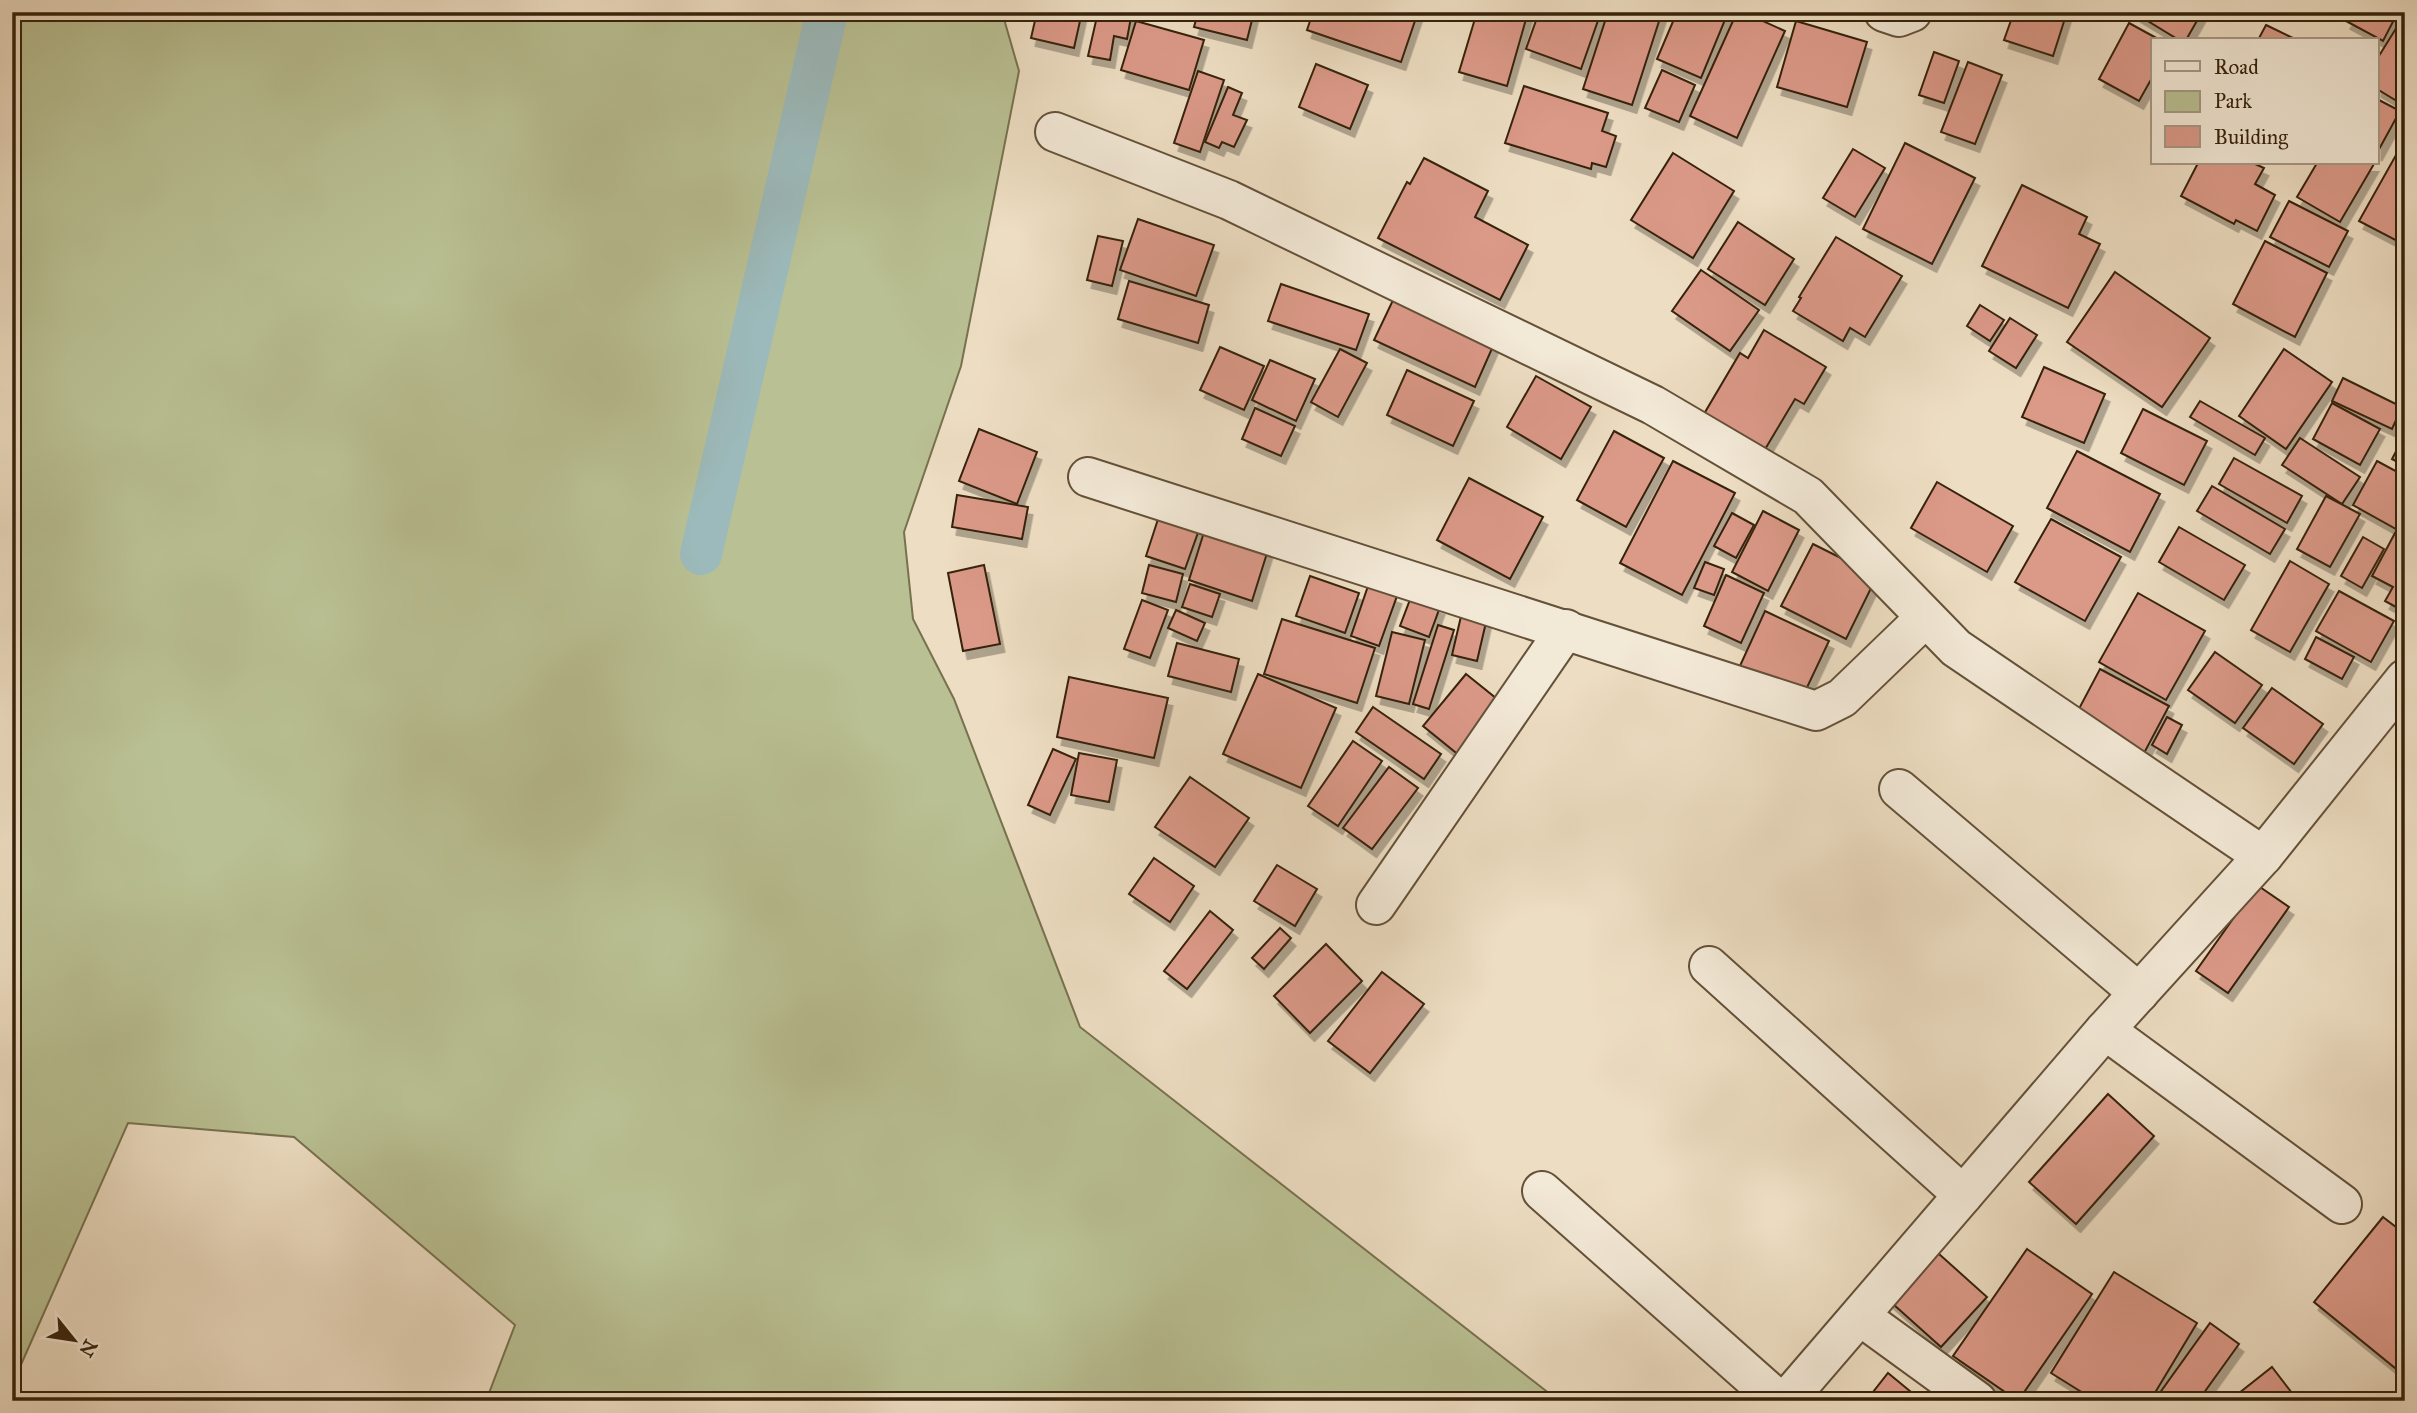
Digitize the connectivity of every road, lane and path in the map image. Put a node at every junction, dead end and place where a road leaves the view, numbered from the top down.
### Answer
1 (1884, 12) edge
2 (1912, 12) edge
3 (1055, 132) dead end
4 (1088, 477) dead end
5 (1925, 618) junction
6 (1566, 629) junction
7 (2405, 679) edge
8 (1899, 789) dead end
9 (2263, 856) junction
10 (1376, 905) dead end
11 (1709, 966) dead end
12 (2139, 993) junction
13 (2105, 1030) junction
14 (1542, 1191) dead end
15 (1963, 1195) junction
16 (2342, 1204) dead end
17 (1860, 1316) junction
18 (1779, 1401) edge
19 (1786, 1401) edge
20 (1977, 1401) edge

1 - 2 street
3 - 5 street
4 - 6 street
5 - 6 street
5 - 9 street
6 - 10 street
7 - 9 street
8 - 12 street
9 - 12 street
11 - 15 street
12 - 13 street
13 - 15 street
13 - 16 street
14 - 18 street
15 - 17 street
17 - 19 street
17 - 20 street

